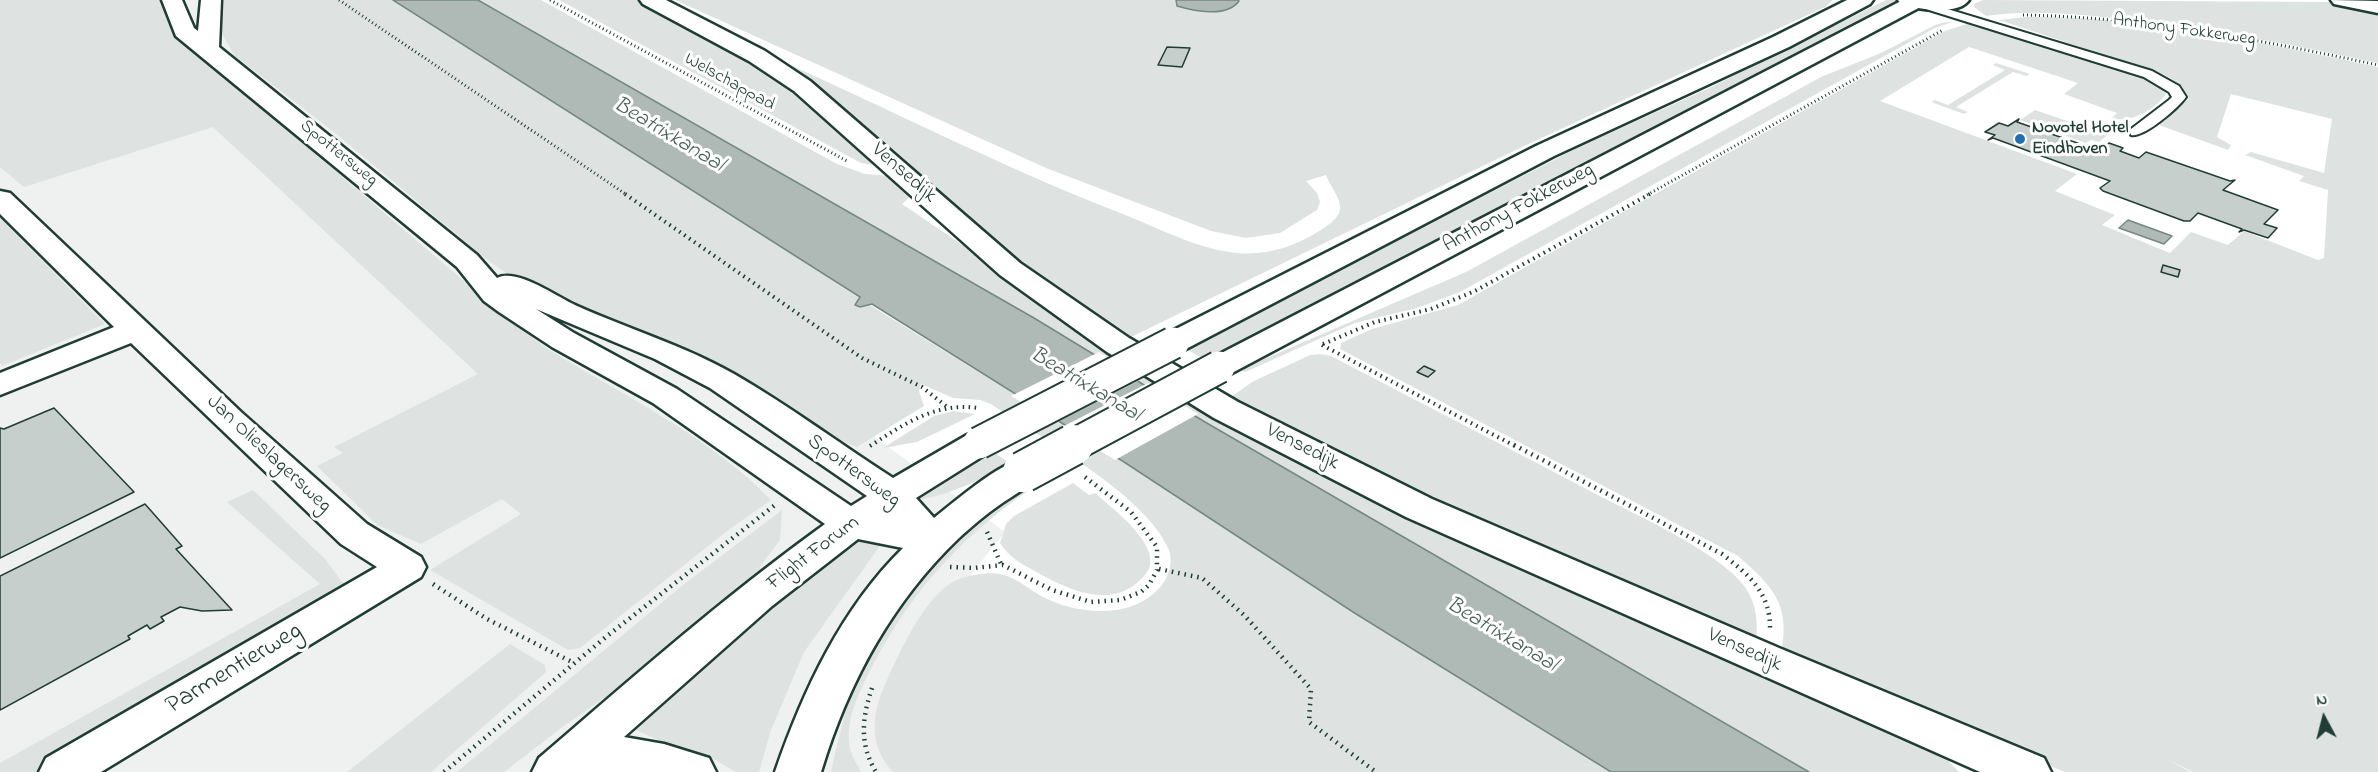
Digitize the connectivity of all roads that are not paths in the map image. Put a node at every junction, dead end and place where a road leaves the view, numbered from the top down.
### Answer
1 (172, 0) edge
2 (211, 0) edge
3 (650, 0) edge
4 (1863, 0) edge
5 (2341, 0) edge
6 (1932, 1) edge
7 (2378, 7) edge
8 (208, 48) junction
9 (2111, 61) junction
10 (2136, 132) dead end
11 (0, 200) edge
12 (467, 261) junction
13 (134, 330) junction
14 (0, 385) edge
15 (1080, 391) joint
16 (892, 495) junction
17 (852, 524) junction
18 (942, 561) junction
19 (407, 567) joint
20 (565, 764) edge
21 (62, 772) edge
22 (693, 772) edge
23 (798, 772) edge
24 (2028, 772) edge

1 - 8 main road, Spottersweg
2 - 8 main road
3 - 24 main road, Vensedijk
4 - 15 main road, Anthony Fokkerweg, bridge
5 - 7 main road
6 - 9 lane, Anthony Fokkerweg
6 - 9 lane, Anthony Fokkerweg
6 - 18 main road, Anthony Fokkerweg, bridge
8 - 12 main road, Spottersweg
9 - 10 lane, Anthony Fokkerweg
11 - 13 main road, Jan Olieslagersweg
12 - 16 main road, Spottersweg
12 - 17 main road, Spottersweg
13 - 14 main road
13 - 19 main road, Jan Olieslagersweg
15 - 16 main road, Flight Forum, bridge
16 - 17 main road, Flight Forum
16 - 18 main road, Spottersweg
17 - 18 main road, Spottersweg
17 - 20 main road, Flight Forum
18 - 23 main road
19 - 21 main road, Parmentierweg
20 - 22 main road, Flight Forum

